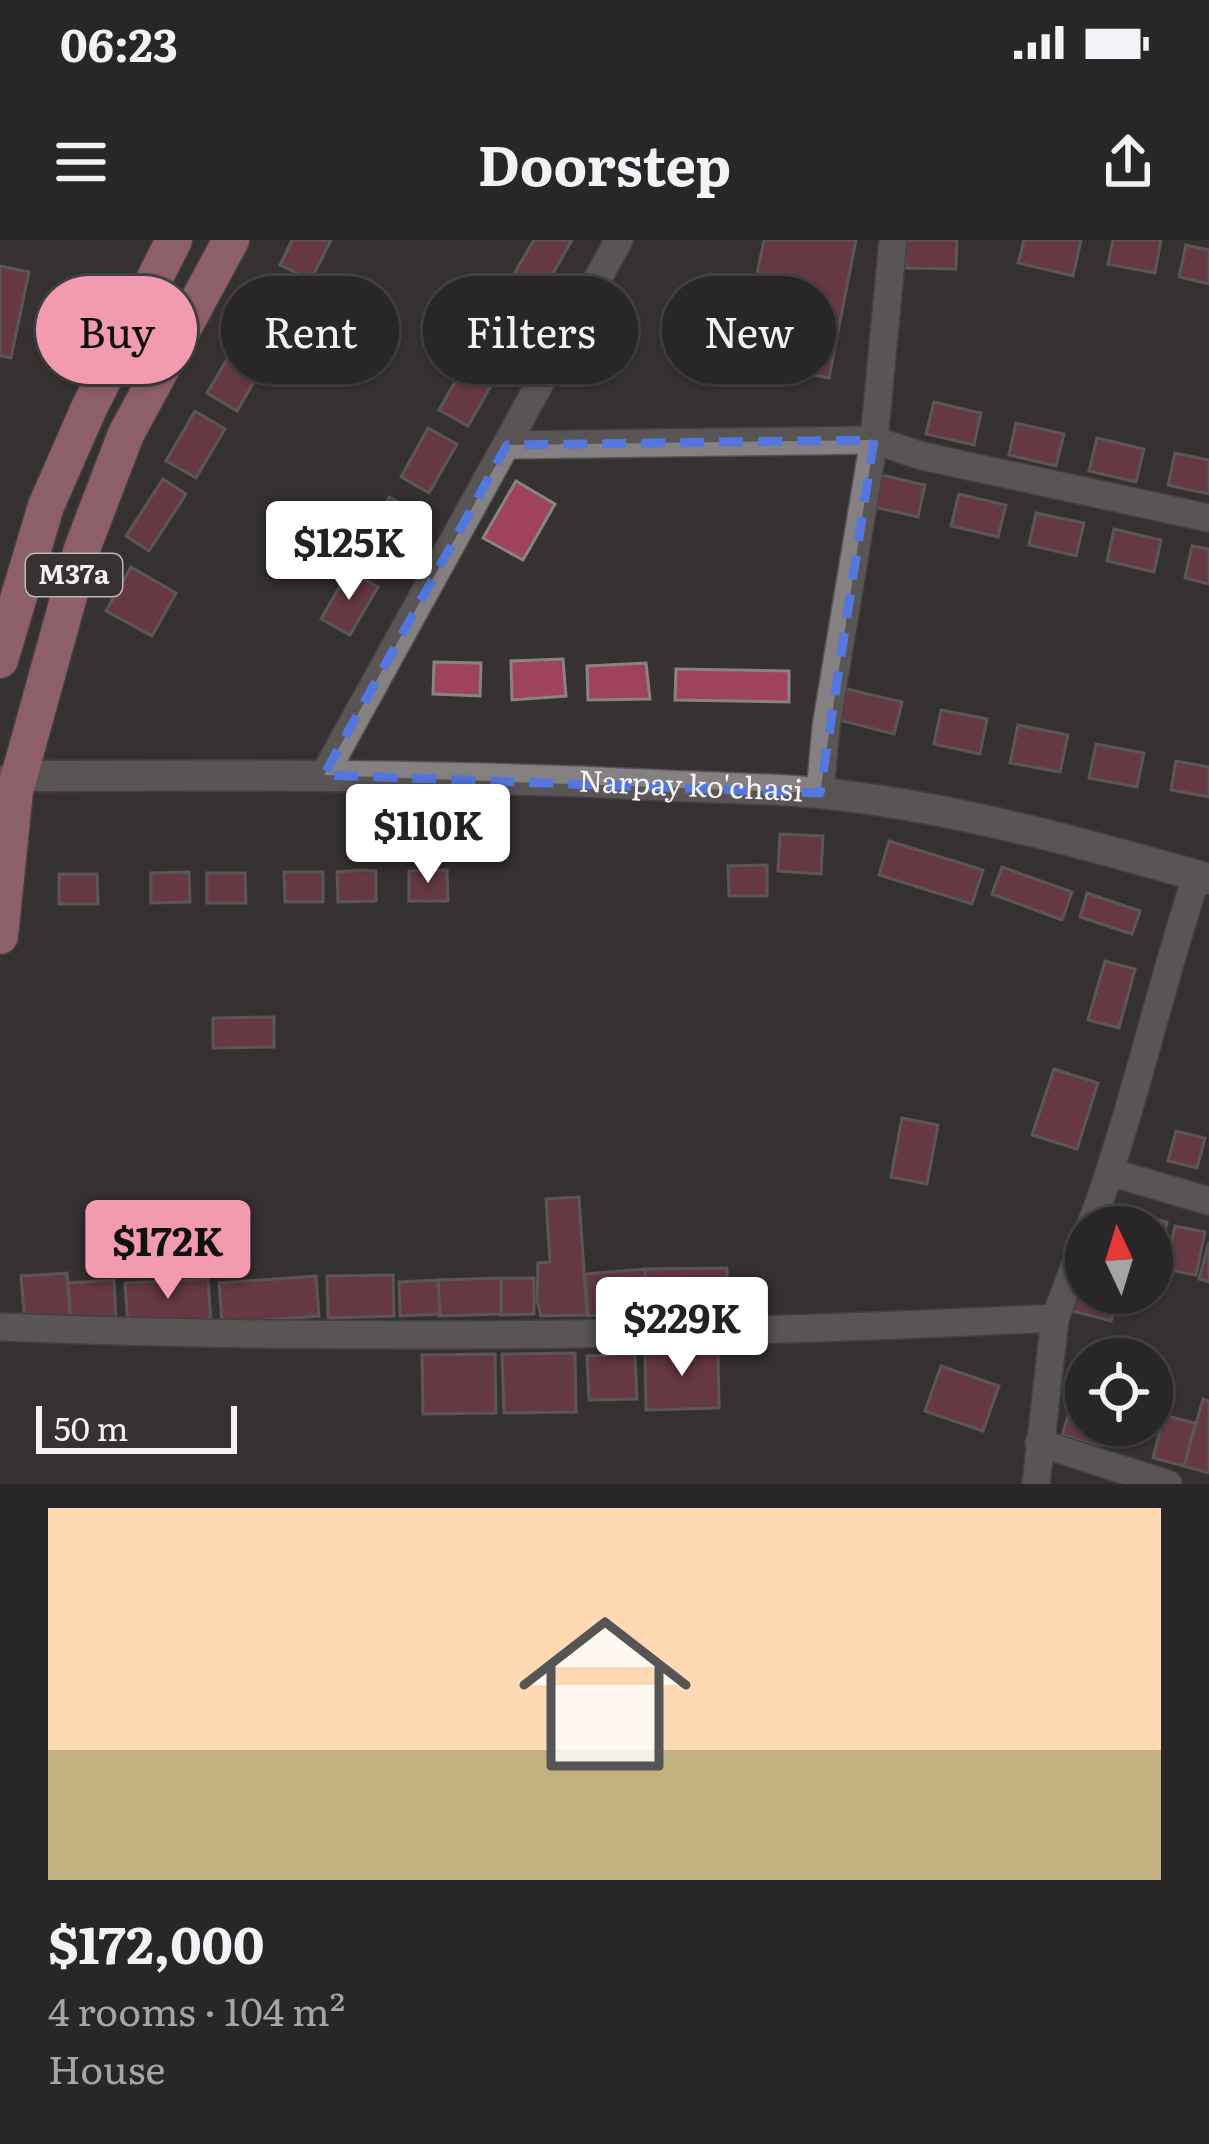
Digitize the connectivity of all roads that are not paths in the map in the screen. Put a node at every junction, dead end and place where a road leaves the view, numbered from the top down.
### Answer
1 (174, 240) edge
2 (231, 240) edge
3 (619, 240) edge
4 (893, 240) edge
5 (874, 440) junction
6 (507, 445) junction
7 (1209, 518) edge
8 (0, 660) edge
9 (324, 775) junction
10 (9, 779) edge
11 (820, 793) junction
12 (1203, 877) edge
13 (0, 936) edge
14 (1111, 1172) junction
15 (1209, 1201) edge
16 (1098, 1206) edge
17 (1065, 1292) edge
18 (1055, 1318) junction
19 (0, 1327) edge
20 (1039, 1443) junction
21 (1036, 1484) edge
22 (1168, 1484) edge

1 - 8 highway, M37a
2 - 10 highway, M37a
3 - 6 street
4 - 5 street
5 - 6 street
5 - 7 street
5 - 11 street
6 - 9 street
9 - 10 street, Narpay ko'chasi
9 - 11 street, Narpay ko'chasi
10 - 13 highway, M37a
11 - 12 street, Narpay ko'chasi
12 - 14 street
14 - 15 street
14 - 16 street
17 - 18 street
18 - 19 street
18 - 20 street
20 - 21 street
20 - 22 street

